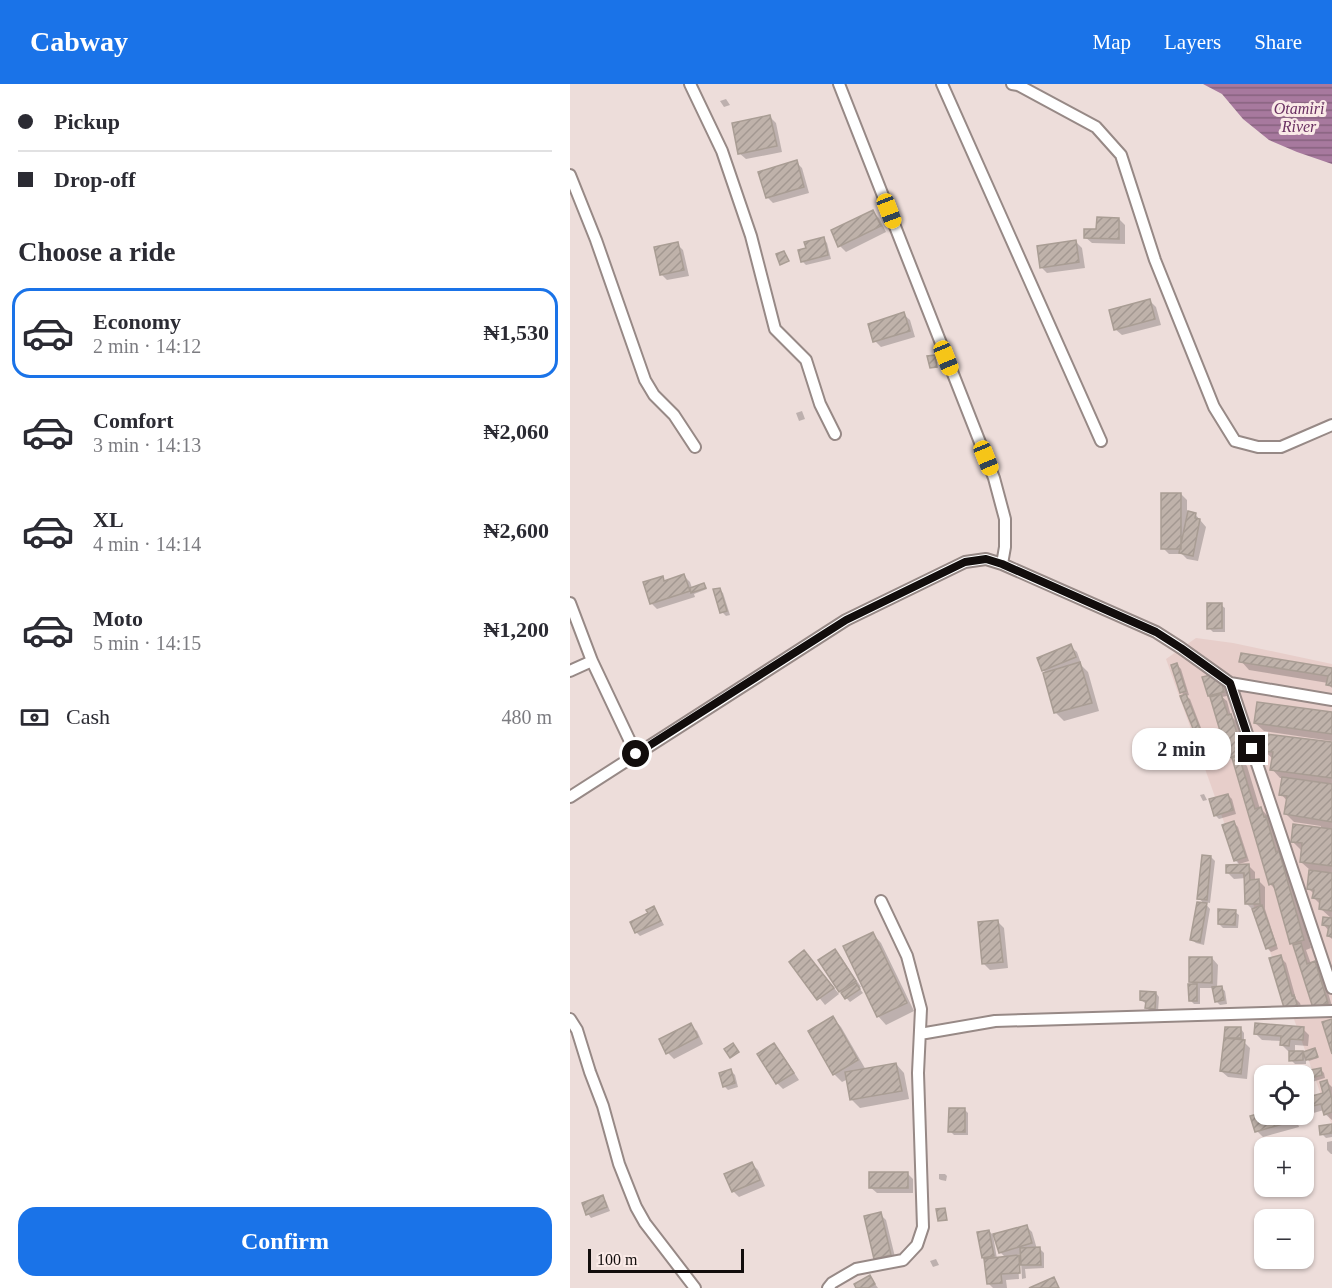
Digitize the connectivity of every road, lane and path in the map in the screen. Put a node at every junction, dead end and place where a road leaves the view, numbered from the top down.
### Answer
1 (690, 84) edge
2 (839, 84) edge
3 (942, 84) edge
4 (1012, 84) edge
5 (570, 175) edge
6 (1332, 425) edge
7 (835, 434) dead end
8 (1101, 441) dead end
9 (695, 447) dead end
10 (1002, 564) junction
11 (570, 603) edge
12 (592, 661) junction
13 (570, 671) edge
14 (1230, 683) junction
15 (1332, 700) edge
16 (636, 754) junction
17 (570, 798) edge
18 (881, 901) dead end
19 (1332, 988) edge
20 (1332, 1011) edge
21 (570, 1019) edge
22 (920, 1034) junction
23 (695, 1288) edge
24 (828, 1288) edge

1 - 7 street
2 - 10 street
3 - 8 street
4 - 6 street
5 - 9 street
10 - 14 street
10 - 16 street
11 - 12 street
12 - 13 street
12 - 16 street
14 - 15 street
14 - 19 street
16 - 17 street
18 - 22 street
20 - 22 street
21 - 23 street
22 - 24 street

